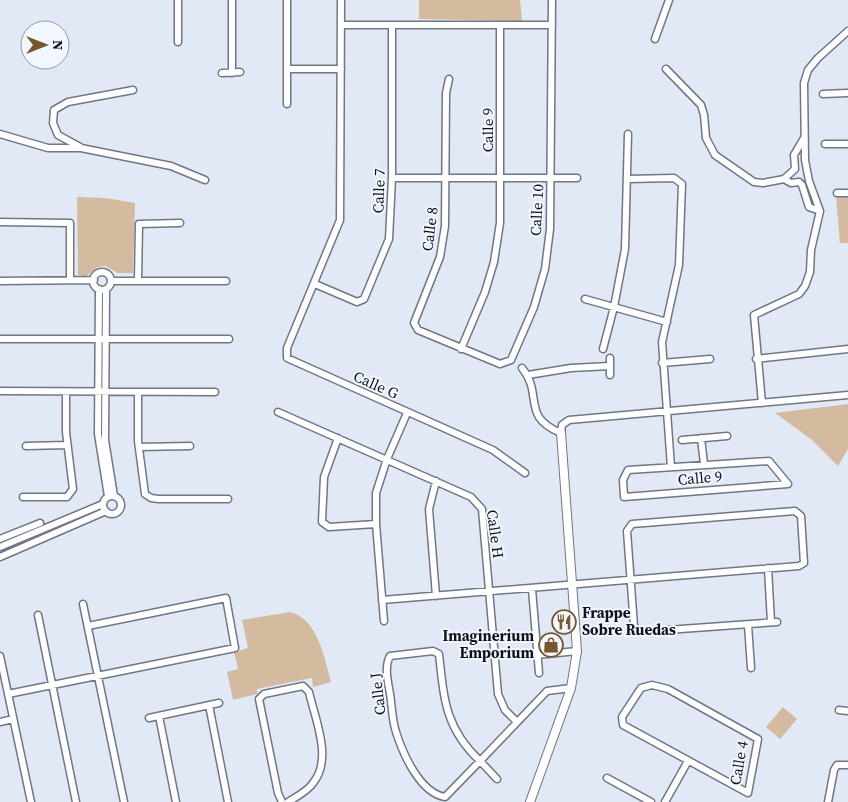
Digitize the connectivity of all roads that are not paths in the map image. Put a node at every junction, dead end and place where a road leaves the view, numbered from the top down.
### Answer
1 (178, 0) edge
2 (232, 0) edge
3 (287, 0) edge
4 (341, 0) edge
5 (552, 0) edge
6 (669, 0) edge
7 (341, 25) junction
8 (392, 25) junction
9 (500, 25) junction
10 (552, 25) junction
11 (848, 31) edge
12 (656, 39) dead end
13 (178, 42) dead end
14 (341, 69) junction
15 (666, 69) dead end
16 (287, 70) junction
17 (240, 72) dead end
18 (222, 73) dead end
19 (232, 73) junction
20 (449, 79) dead end
21 (133, 90) dead end
22 (848, 93) edge
23 (822, 94) dead end
24 (287, 104) dead end
25 (0, 134) edge
26 (628, 134) dead end
27 (804, 138) junction
28 (825, 144) dead end
29 (848, 144) edge
30 (81, 148) junction
31 (392, 178) junction
32 (446, 178) junction
33 (500, 178) junction
34 (551, 178) junction
35 (577, 178) dead end
36 (628, 179) junction
37 (784, 179) junction
38 (205, 180) dead end
39 (837, 193) dead end
40 (848, 193) edge
41 (820, 212) junction
42 (0, 222) edge
43 (180, 223) dead end
44 (70, 280) junction
45 (94, 280) junction
46 (0, 281) edge
47 (111, 281) junction
48 (138, 281) junction
49 (226, 281) dead end
50 (315, 284) junction
51 (102, 289) junction
52 (585, 299) dead end
53 (614, 307) junction
54 (667, 322) junction
55 (0, 339) edge
56 (102, 339) junction
57 (229, 339) dead end
58 (848, 348) edge
59 (461, 349) junction
60 (603, 349) dead end
61 (610, 358) dead end
62 (756, 358) junction
63 (710, 359) dead end
64 (662, 363) junction
65 (610, 366) junction
66 (522, 368) dead end
67 (528, 375) junction
68 (610, 375) dead end
69 (0, 392) edge
70 (66, 392) junction
71 (102, 392) junction
72 (138, 392) junction
73 (215, 392) dead end
74 (848, 395) edge
75 (762, 402) junction
76 (278, 412) dead end
77 (666, 412) junction
78 (408, 413) junction
79 (561, 434) junction
80 (727, 436) dead end
81 (338, 438) junction
82 (701, 438) junction
83 (682, 440) dead end
84 (67, 445) junction
85 (26, 446) dead end
86 (190, 446) dead end
87 (139, 447) junction
88 (387, 459) junction
89 (704, 464) junction
90 (671, 467) junction
91 (525, 473) dead end
92 (436, 481) junction
93 (111, 496) junction
94 (24, 497) dead end
95 (228, 499) dead end
96 (103, 504) junction
97 (106, 511) junction
98 (40, 523) dead end
99 (376, 524) junction
100 (0, 539) edge
101 (0, 547) edge
102 (0, 558) edge
103 (768, 568) junction
104 (630, 578) junction
105 (573, 584) junction
106 (532, 589) junction
107 (490, 592) junction
108 (436, 596) junction
109 (382, 600) junction
110 (83, 604) dead end
111 (38, 615) dead end
112 (384, 621) dead end
113 (748, 625) junction
114 (88, 626) junction
115 (577, 651) junction
116 (537, 655) junction
117 (0, 659) edge
118 (751, 668) dead end
119 (539, 673) dead end
120 (98, 676) junction
121 (53, 685) junction
122 (571, 688) junction
123 (8, 694) junction
124 (219, 703) dead end
125 (209, 706) junction
126 (839, 710) dead end
127 (848, 711) edge
128 (159, 716) junction
129 (149, 718) dead end
130 (14, 719) junction
131 (0, 722) edge
132 (517, 722) junction
133 (480, 761) junction
134 (688, 761) junction
135 (848, 765) edge
136 (607, 778) dead end
137 (497, 779) dead end
138 (31, 802) edge
139 (76, 802) edge
140 (124, 802) edge
141 (176, 802) edge
142 (228, 802) edge
143 (282, 802) edge
144 (288, 802) edge
145 (530, 802) edge
146 (652, 802) edge
147 (665, 802) edge
148 (828, 802) edge

1 - 13 street
2 - 19 street
3 - 16 street
4 - 7 street
5 - 10 street, Calle 10
6 - 12 street
7 - 8 street
7 - 14 street
8 - 9 street
8 - 31 street, Calle 7
9 - 10 street
9 - 33 street, Calle 9
10 - 34 street, Calle 10
11 - 27 street
14 - 16 street
14 - 50 street
15 - 37 street
16 - 24 street
17 - 19 street
18 - 19 street
20 - 32 street, Calle 8
21 - 30 street
22 - 23 street
25 - 30 street
26 - 36 street
27 - 37 street
27 - 41 street
28 - 29 street
30 - 38 street
31 - 32 street
31 - 50 street, Calle 7
32 - 33 street
32 - 59 street, Calle 8
33 - 34 street
33 - 59 street, Calle 9
34 - 35 street
34 - 59 street, Calle 10
36 - 53 street
36 - 54 street
37 - 41 street
39 - 40 street
41 - 62 street
42 - 44 street
43 - 48 street
44 - 45 street
44 - 46 street
45 - 47 street
45 - 51 street
47 - 48 street
47 - 51 street
48 - 49 street
50 - 78 street, Calle G
51 - 56 street
52 - 53 street
53 - 54 street
53 - 60 street
54 - 64 street
55 - 56 street
56 - 57 street
56 - 71 street
58 - 62 street
61 - 65 street
62 - 75 street
63 - 64 street
64 - 77 street
65 - 67 street
65 - 68 street
66 - 67 street
67 - 79 street
69 - 70 street
70 - 71 street
70 - 84 street
71 - 72 street
71 - 93 street
72 - 73 street
72 - 87 street
74 - 75 street
75 - 77 street
76 - 81 street, Calle H
77 - 79 street
77 - 90 street
78 - 88 street
78 - 91 street, Calle G
79 - 105 street
80 - 82 street
81 - 88 street, Calle H
81 - 99 street
82 - 83 street
82 - 89 street
84 - 85 street
84 - 94 street
86 - 87 street
87 - 95 street
88 - 92 street, Calle H
88 - 99 street
89 - 90 street, Calle 9
89 - 90 street, Calle 9
92 - 107 street, Calle H
92 - 108 street
93 - 96 street
93 - 97 street
96 - 97 street
96 - 101 street
97 - 102 street
98 - 100 street
99 - 109 street
103 - 104 street
103 - 104 street
103 - 113 street
104 - 105 street
104 - 113 street
105 - 106 street
105 - 115 street
106 - 107 street
106 - 116 street
107 - 108 street
107 - 132 street, Calle H
108 - 109 street
109 - 112 street
110 - 114 street
111 - 121 street
113 - 118 street
114 - 120 street
114 - 120 street
115 - 116 street
115 - 122 street
116 - 119 street
117 - 123 street
120 - 121 street
120 - 140 street
121 - 123 street
121 - 139 street
122 - 132 street, Calle J
122 - 145 street
123 - 130 street
124 - 125 street
125 - 128 street
125 - 142 street
126 - 127 street
128 - 129 street
128 - 141 street
130 - 131 street
130 - 138 street
132 - 133 street, Calle J
133 - 133 street, Calle J
133 - 137 street, Calle J
134 - 134 street, Calle 4
134 - 147 street
135 - 148 street
136 - 146 street
143 - 144 street

